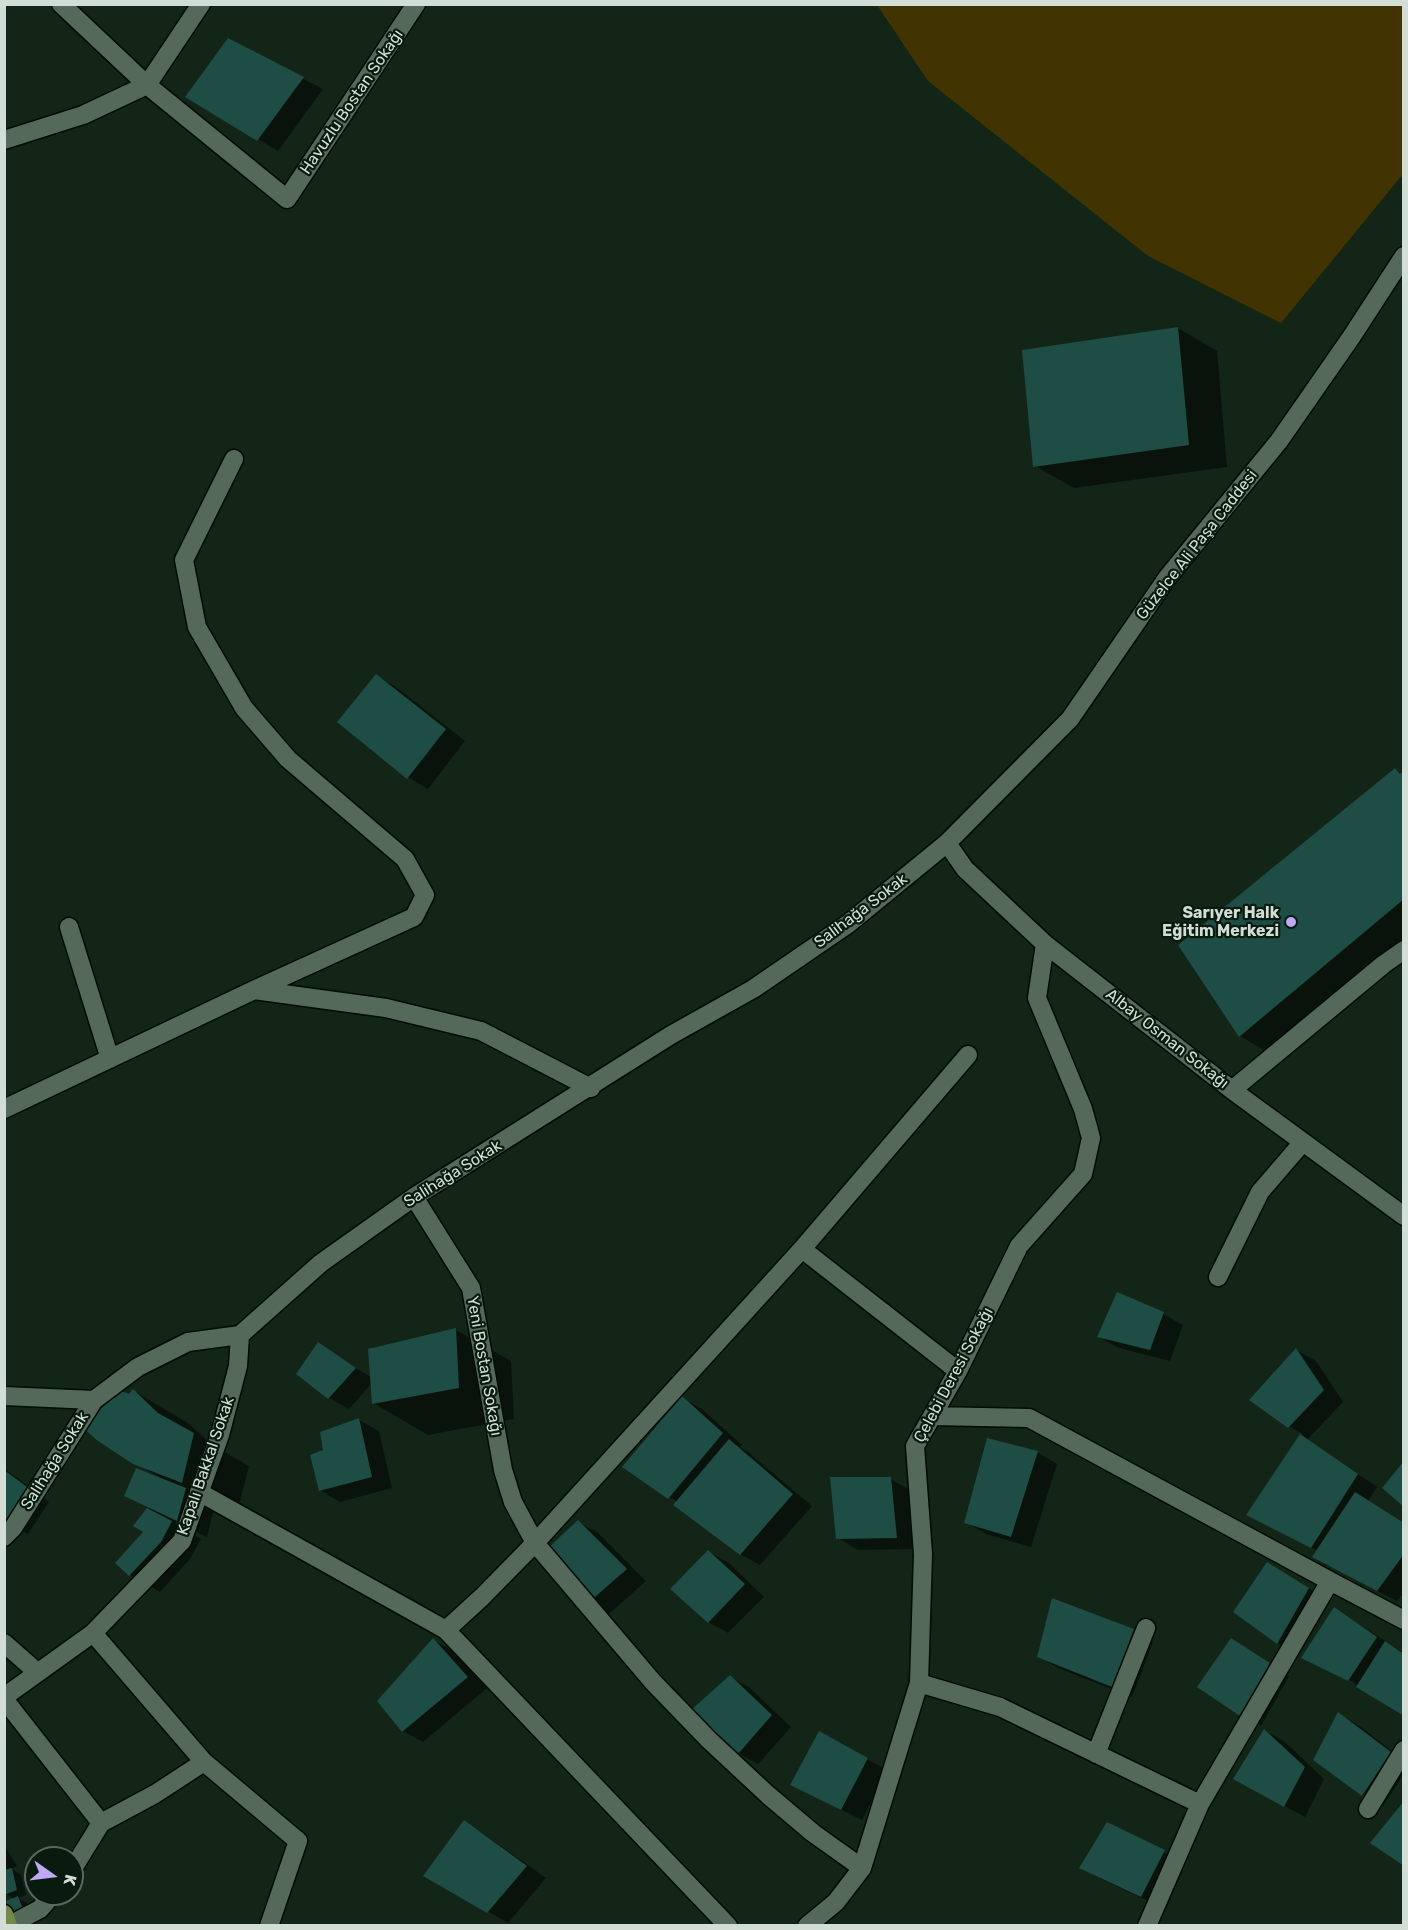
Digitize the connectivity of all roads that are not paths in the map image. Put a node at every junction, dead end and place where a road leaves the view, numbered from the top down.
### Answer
1 (61, 4) edge
2 (201, 4) edge
3 (416, 4) edge
4 (147, 85) junction
5 (4, 140) edge
6 (1404, 256) edge
7 (234, 459) dead end
8 (947, 843) junction
9 (69, 927) dead end
10 (1045, 944) junction
11 (1404, 950) edge
12 (254, 990) junction
13 (968, 1055) dead end
14 (110, 1059) junction
15 (591, 1088) junction
16 (1232, 1090) junction
17 (4, 1109) edge
18 (1303, 1142) junction
19 (414, 1197) junction
20 (1404, 1216) edge
21 (802, 1249) junction
22 (1218, 1277) dead end
23 (240, 1335) junction
24 (958, 1371) junction
25 (4, 1396) edge
26 (94, 1400) junction
27 (932, 1416) junction
28 (199, 1492) junction
29 (4, 1537) edge
30 (535, 1543) junction
31 (1330, 1581) junction
32 (1404, 1620) edge
33 (1146, 1628) dead end
34 (446, 1630) junction
35 (93, 1633) junction
36 (4, 1642) edge
37 (36, 1672) junction
38 (919, 1683) junction
39 (4, 1698) edge
40 (1404, 1750) edge
41 (1096, 1754) junction
42 (204, 1762) junction
43 (1200, 1804) junction
44 (1368, 1809) dead end
45 (100, 1824) junction
46 (84, 1850) edge
47 (861, 1868) junction
48 (43, 1906) edge
49 (4, 1914) edge
50 (7, 1925) edge
51 (269, 1926) edge
52 (728, 1926) edge
53 (807, 1926) edge
54 (1147, 1926) edge

1 - 4 street
2 - 4 street
3 - 4 street, Havuzlu Bostan Sokağı
4 - 5 street
6 - 8 street, Güzelce Ali Paşa Caddesi
7 - 12 street
8 - 10 street, Albay Osman Sokağı
8 - 15 street, Salihağa Sokak
9 - 14 street
10 - 16 street, Albay Osman Sokağı
10 - 24 street, Çelebi Deresi Sokağı
11 - 16 street
12 - 14 street
12 - 15 street
13 - 21 street
14 - 17 street
15 - 19 street, Salihağa Sokak
16 - 18 street, Albay Osman Sokağı
18 - 20 street, Albay Osman Sokağı
18 - 22 street
19 - 23 street, Salihağa Sokak
19 - 30 street, Yeni Bostan Sokağı
21 - 24 street
21 - 30 street
23 - 26 street, Salihağa Sokak
23 - 28 street, Kapalı Bakkal Sokak
24 - 27 street, Çelebi Deresi Sokağı
25 - 26 street
26 - 29 street, Salihağa Sokak
27 - 31 street
27 - 38 street, Çelebi Deresi Sokağı
28 - 34 street
28 - 35 street, Kapalı Bakkal Sokak
30 - 34 street
30 - 47 street, Yeni Bostan Sokağı
31 - 32 street
31 - 43 street
33 - 41 street
34 - 52 street
35 - 37 street, Kapalı Bakkal Sokak
35 - 42 street
36 - 37 street
37 - 39 street, Kapalı Bakkal Sokak
38 - 41 street
38 - 47 street, Çelebi Deresi Sokağı
39 - 45 street
40 - 44 street
41 - 43 street
42 - 45 street
42 - 51 street
43 - 54 street
45 - 46 street
47 - 53 street, Çelebi Deresi Sokağı
48 - 50 street
49 - 50 main road

